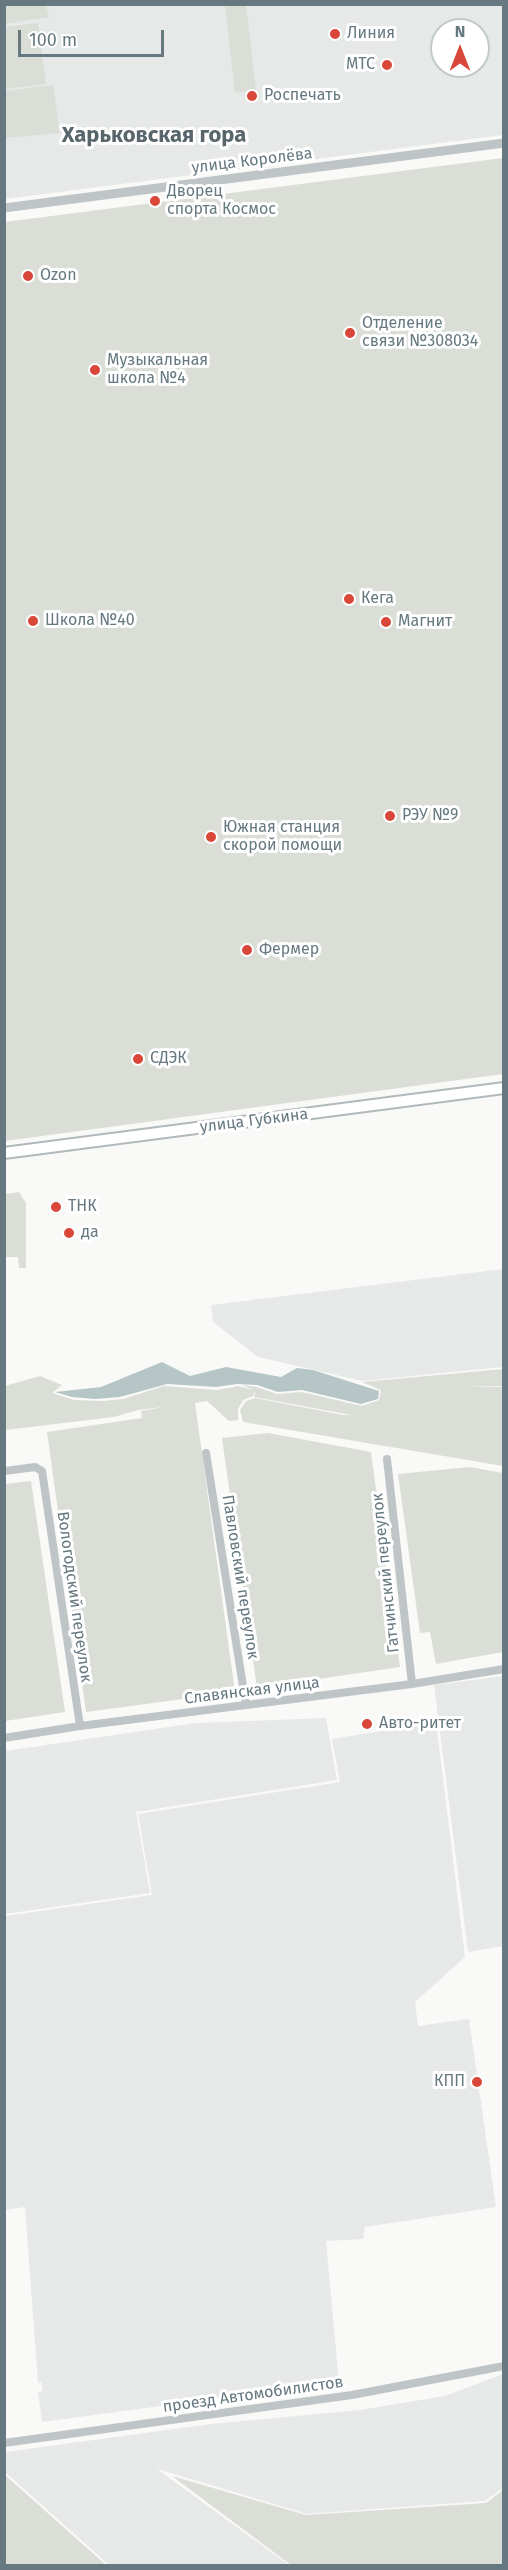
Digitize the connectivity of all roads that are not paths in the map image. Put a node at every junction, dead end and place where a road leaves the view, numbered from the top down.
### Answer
1 (504, 143) edge
2 (4, 208) edge
3 (504, 1088) edge
4 (4, 1153) edge
5 (206, 1452) dead end
6 (387, 1459) dead end
7 (4, 1472) edge
8 (504, 1669) edge
9 (412, 1684) junction
10 (246, 1705) junction
11 (80, 1726) junction
12 (4, 1738) edge
13 (504, 2366) edge
14 (4, 2443) edge

1 - 2 street, улица Королёва
3 - 4 main road, улица Губкина
5 - 10 street, Павловский переулок
6 - 9 street, Гатчинский переулок
7 - 11 street, Вологодский переулок
8 - 9 street, Славянская улица
9 - 10 street, Славянская улица
10 - 11 street, Славянская улица
11 - 12 street, Славянская улица
13 - 14 street, проезд Автомобилистов

